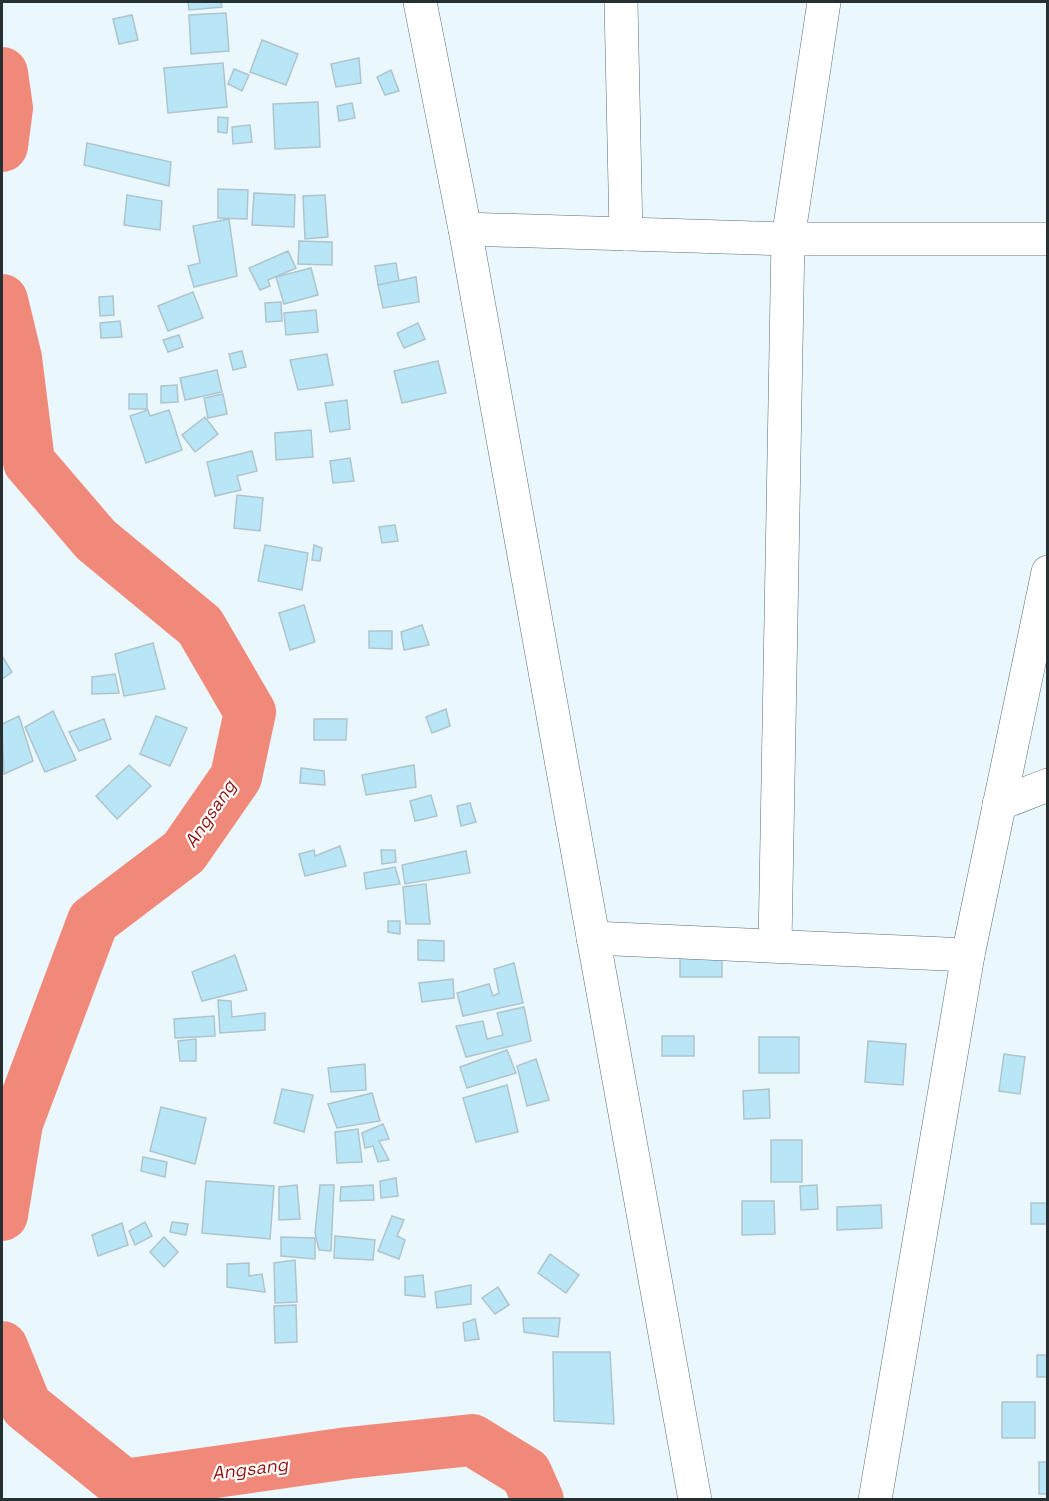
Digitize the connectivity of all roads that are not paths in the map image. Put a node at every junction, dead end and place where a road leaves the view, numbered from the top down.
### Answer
1 (420, 2) edge
2 (621, 2) edge
3 (824, 2) edge
4 (465, 229) junction
5 (626, 234) junction
6 (788, 239) junction
7 (1047, 239) edge
8 (1047, 572) edge
9 (1047, 785) edge
10 (999, 804) junction
11 (593, 938) junction
12 (775, 944) junction
13 (968, 955) junction
14 (695, 1500) edge
15 (875, 1500) edge

1 - 4 street
2 - 5 street
3 - 6 street
4 - 5 street
4 - 11 street
5 - 6 street
6 - 7 street
6 - 12 street
8 - 10 street
9 - 10 street
10 - 13 street
11 - 12 street
11 - 14 street
12 - 13 street
13 - 15 street

